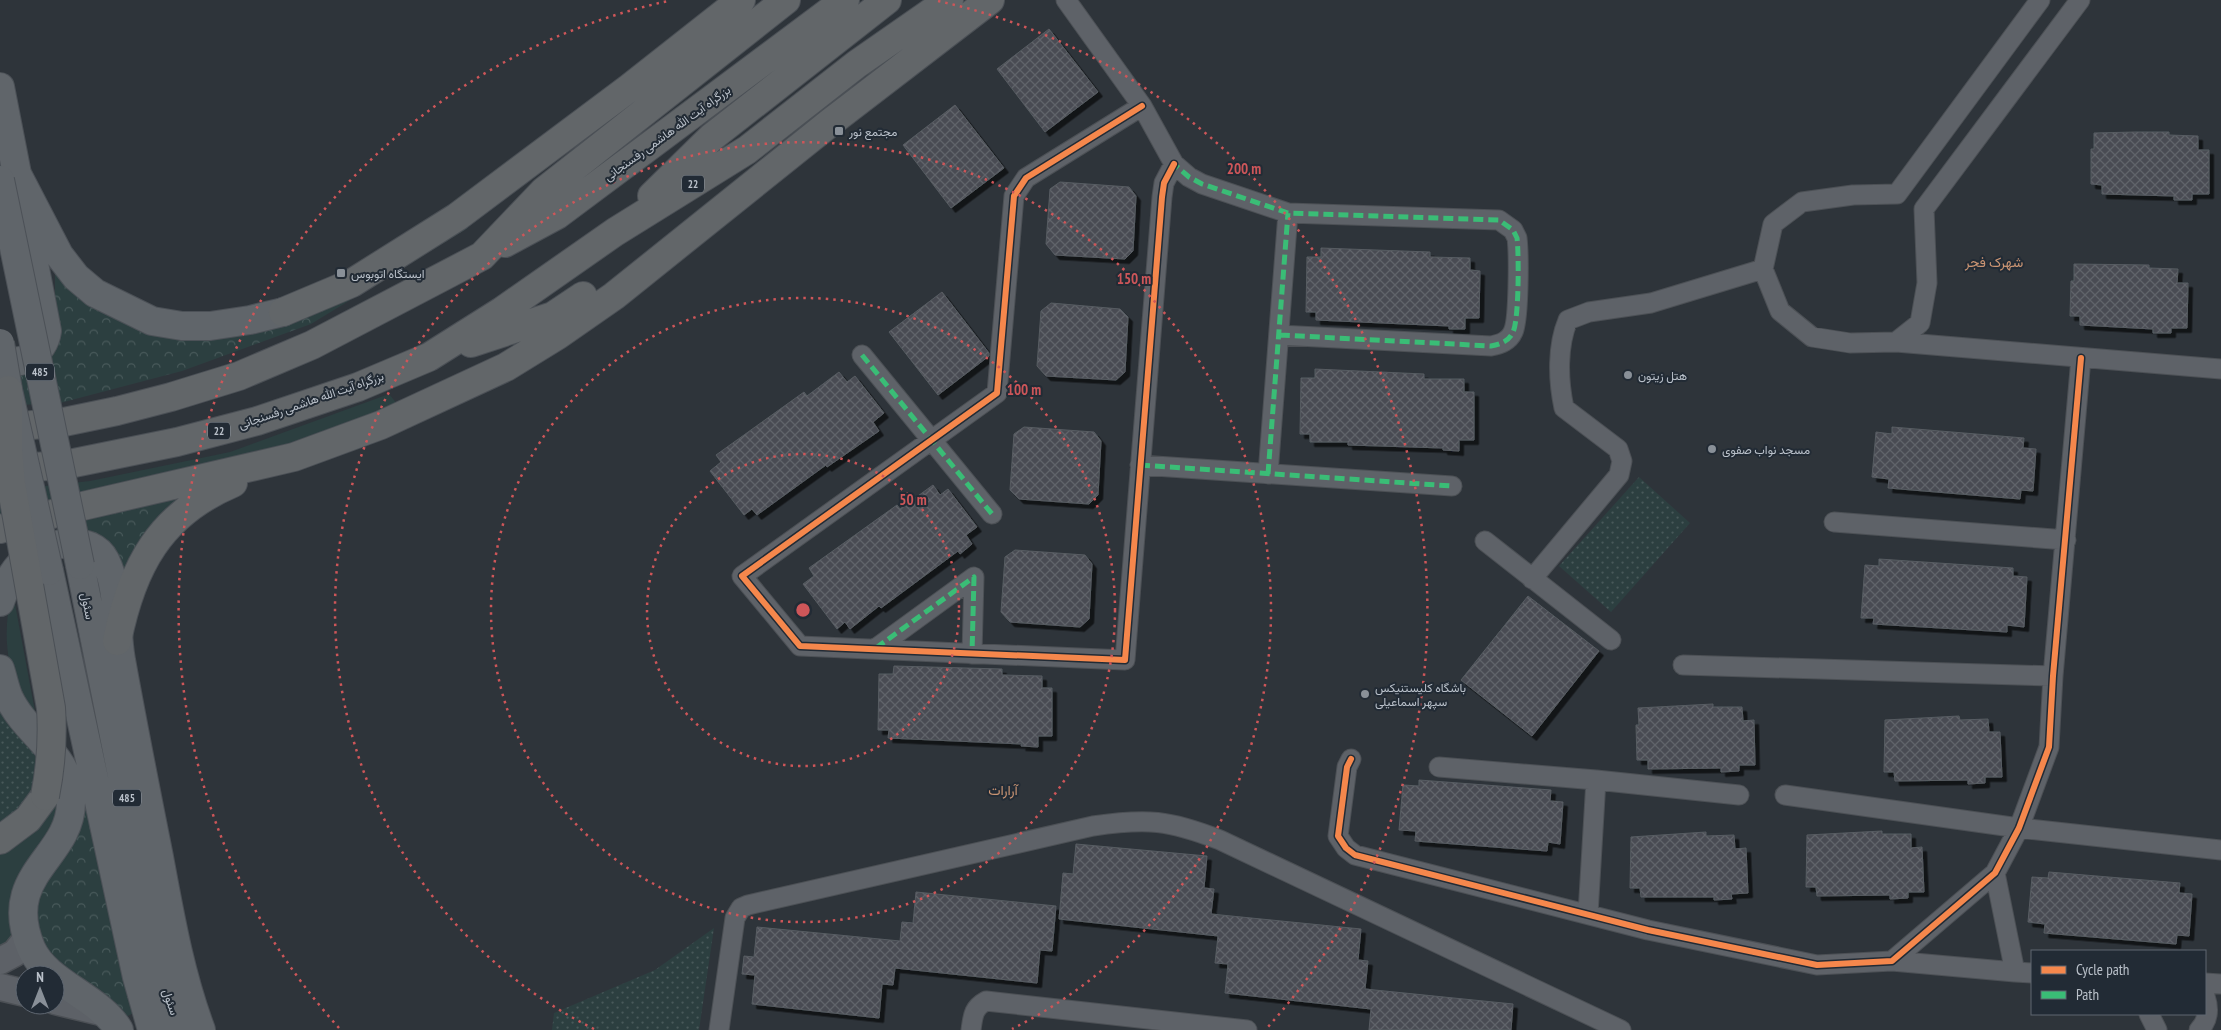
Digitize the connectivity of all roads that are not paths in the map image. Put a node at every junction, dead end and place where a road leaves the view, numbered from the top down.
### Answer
1 (741, 0) edge
2 (786, 0) edge
3 (845, 0) edge
4 (887, 0) edge
5 (949, 0) edge
6 (990, 0) edge
7 (1066, 0) edge
8 (2040, 0) edge
9 (2080, 0) edge
10 (0, 87) edge
11 (1142, 106) junction
12 (1174, 164) junction
13 (8, 177) edge
14 (749, 186) junction
15 (1288, 213) junction
16 (615, 232) junction
17 (482, 256) junction
18 (1763, 269) junction
19 (282, 312) joint
20 (1279, 335) junction
21 (1896, 342) junction
22 (0, 343) edge
23 (862, 355) dead end
24 (429, 357) junction
25 (2081, 358) junction
26 (0, 359) edge
27 (2221, 370) edge
28 (8, 390) junction
29 (0, 428) edge
30 (932, 440) junction
31 (294, 457) junction
32 (1140, 465) junction
33 (0, 470) edge
34 (1268, 474) junction
35 (1452, 486) dead end
36 (992, 514) dead end
37 (1834, 522) dead end
38 (0, 529) edge
39 (2066, 540) junction
40 (1485, 541) dead end
41 (1532, 579) junction
42 (0, 602) edge
43 (1610, 640) dead end
44 (117, 641) junction
45 (875, 649) junction
46 (972, 654) junction
47 (1683, 665) dead end
48 (0, 669) edge
49 (2053, 676) junction
50 (1351, 759) dead end
51 (1439, 767) dead end
52 (1596, 780) junction
53 (1739, 795) dead end
54 (1785, 795) dead end
55 (2019, 828) junction
56 (0, 840) edge
57 (2221, 850) edge
58 (1995, 873) junction
59 (1588, 914) junction
60 (27, 938) junction
61 (1892, 960) junction
62 (0, 961) edge
63 (2024, 973) edge
64 (2206, 983) edge
65 (2221, 984) edge
66 (0, 987) edge
67 (15, 991) edge
68 (2206, 1000) edge
69 (65, 1005) edge
70 (2150, 1015) edge
71 (113, 1022) edge
72 (152, 1030) edge
73 (180, 1030) edge
74 (202, 1030) edge
75 (719, 1030) edge
76 (971, 1030) edge
77 (1247, 1030) edge
78 (1621, 1030) edge
79 (2157, 1030) edge
80 (2200, 1030) edge

1 - 19 highway
2 - 17 highway, بزرگراه آیت الله هاشمی رفسنجانی
3 - 17 highway, بزرگراه آیت الله هاشمی رفسنجانی
4 - 16 highway, بزرگراه آیت الله هاشمی رفسنجانی / 22
5 - 16 highway, بزرگراه آیت الله هاشمی رفسنجانی / 22
6 - 14 highway
7 - 11 street
8 - 18 street
9 - 21 street
10 - 13 main road
11 - 12 street
11 - 30 street
12 - 15 street
12 - 32 street
13 - 19 main road
13 - 26 main road
13 - 73 main road, سئول / 485, bridge
14 - 24 highway
14 - 31 highway
15 - 20 street
15 - 20 street
16 - 24 highway, بزرگراه آیت الله هاشمی رفسنجانی / 22
17 - 29 highway, بزرگراه آیت الله هاشمی رفسنجانی
18 - 21 street
18 - 41 street
20 - 34 street
21 - 25 street
22 - 28 main road, سئول / 485, bridge
23 - 30 street
24 - 33 highway, بزرگراه آیت الله هاشمی رفسنجانی / 22
25 - 27 street
25 - 39 street
28 - 56 highway, bridge
28 - 72 main road, سئول / 485, bridge
30 - 36 street
30 - 45 street
31 - 38 highway
31 - 44 highway
32 - 34 street
32 - 46 street
34 - 35 street
37 - 39 street
39 - 49 street
40 - 41 street
41 - 43 street
42 - 44 main road
44 - 74 main road
45 - 46 street
45 - 46 street
47 - 49 street
48 - 60 main road
49 - 55 street
50 - 59 street
51 - 52 street
52 - 53 street
52 - 59 street
54 - 55 street
55 - 57 street
55 - 58 street
58 - 61 street
58 - 63 street
59 - 61 street
60 - 62 main road
60 - 71 main road
61 - 63 street
64 - 65 street
66 - 67 main road
68 - 80 street
69 - 71 main road
70 - 79 street
75 - 78 street
76 - 77 street

